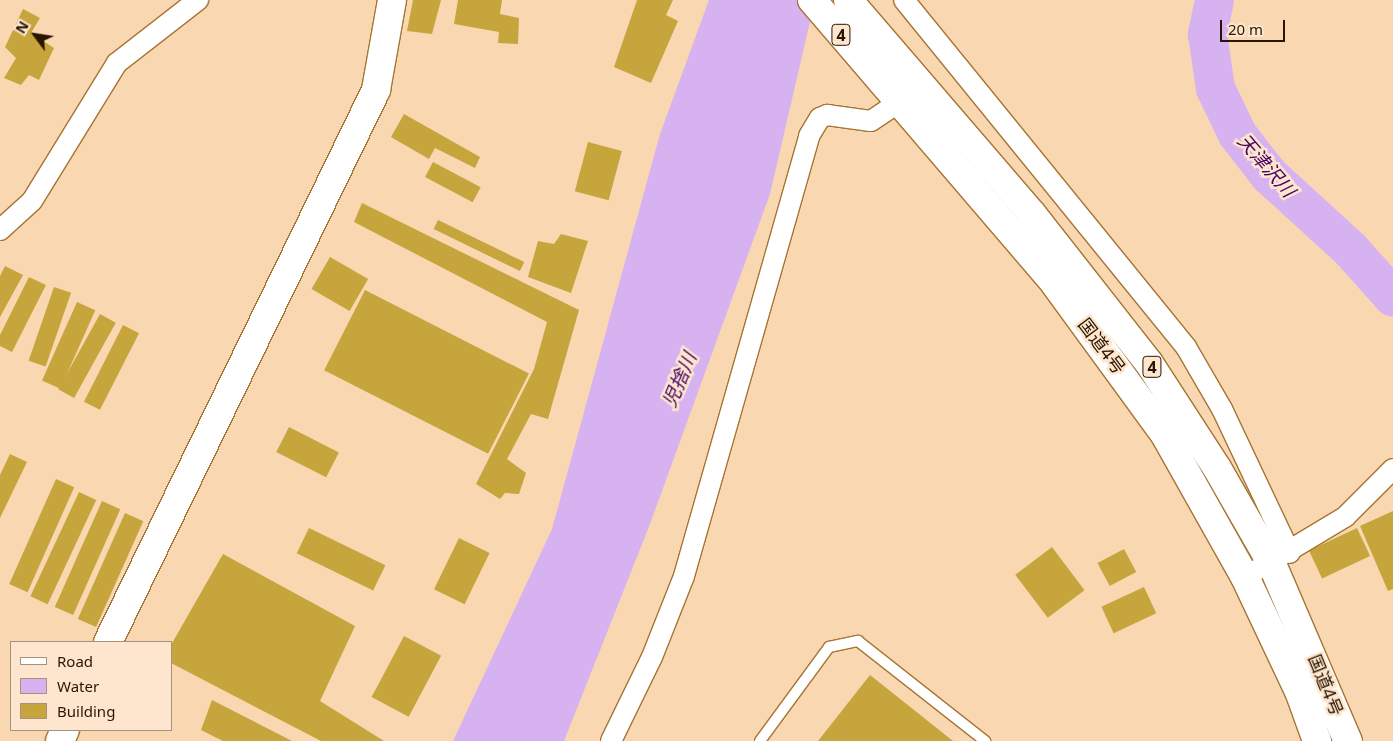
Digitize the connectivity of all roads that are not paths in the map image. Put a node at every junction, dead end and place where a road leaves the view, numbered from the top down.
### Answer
1 (198, 0) edge
2 (392, 0) edge
3 (812, 0) edge
4 (848, 0) edge
5 (904, 0) edge
6 (898, 103) junction
7 (0, 230) edge
8 (1393, 469) edge
9 (1281, 558) junction
10 (1245, 577) junction
11 (108, 641) edge
12 (611, 741) edge
13 (760, 741) edge
14 (985, 741) edge
15 (1317, 741) edge
16 (1348, 741) edge

1 - 7 street
2 - 11 main road
3 - 6 main road, 国道4号 / 4
4 - 9 main road, 国道4号 / 4
5 - 9 street
6 - 10 main road, 国道4号 / 4
6 - 12 street
8 - 9 street
9 - 10 street
9 - 16 main road, 国道4号 / 4
10 - 15 main road, 国道4号 / 4
13 - 14 lane

